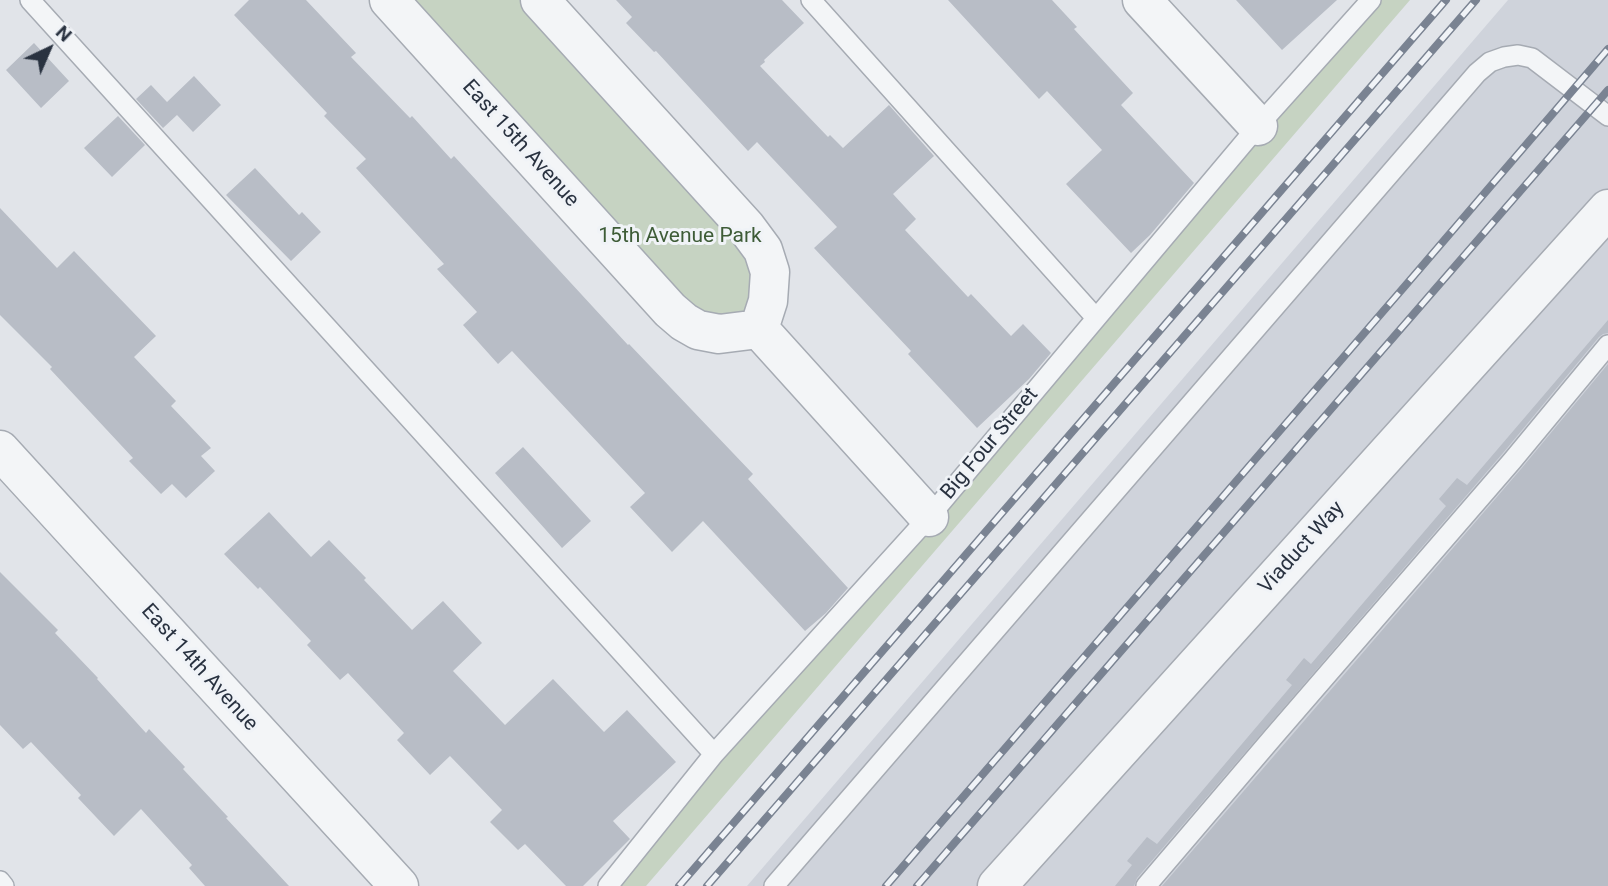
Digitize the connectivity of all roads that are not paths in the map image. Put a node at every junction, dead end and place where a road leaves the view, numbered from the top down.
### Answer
1 (30, 0) edge
2 (389, 0) edge
3 (540, 0) edge
4 (811, 0) edge
5 (1142, 0) edge
6 (1371, 0) edge
7 (1608, 116) edge
8 (1258, 126) junction
9 (1608, 209) edge
10 (1097, 318) junction
11 (759, 329) junction
12 (1608, 345) edge
13 (0, 450) edge
14 (929, 517) junction
15 (714, 754) junction
16 (0, 881) edge
17 (4, 886) edge
18 (399, 886) edge
19 (608, 886) edge
20 (775, 886) edge
21 (997, 886) edge
22 (1146, 886) edge

1 - 15 lane
2 - 11 street, East 15th Avenue
3 - 11 street
4 - 10 lane
5 - 8 street
6 - 8 lane, Big Four Street
7 - 20 lane
8 - 10 lane, Big Four Street
9 - 21 street, Viaduct Way
10 - 14 lane, Big Four Street
11 - 14 street
12 - 22 lane
13 - 18 street, East 14th Avenue
14 - 15 lane, Big Four Street
15 - 19 lane, Big Four Street
16 - 17 lane

